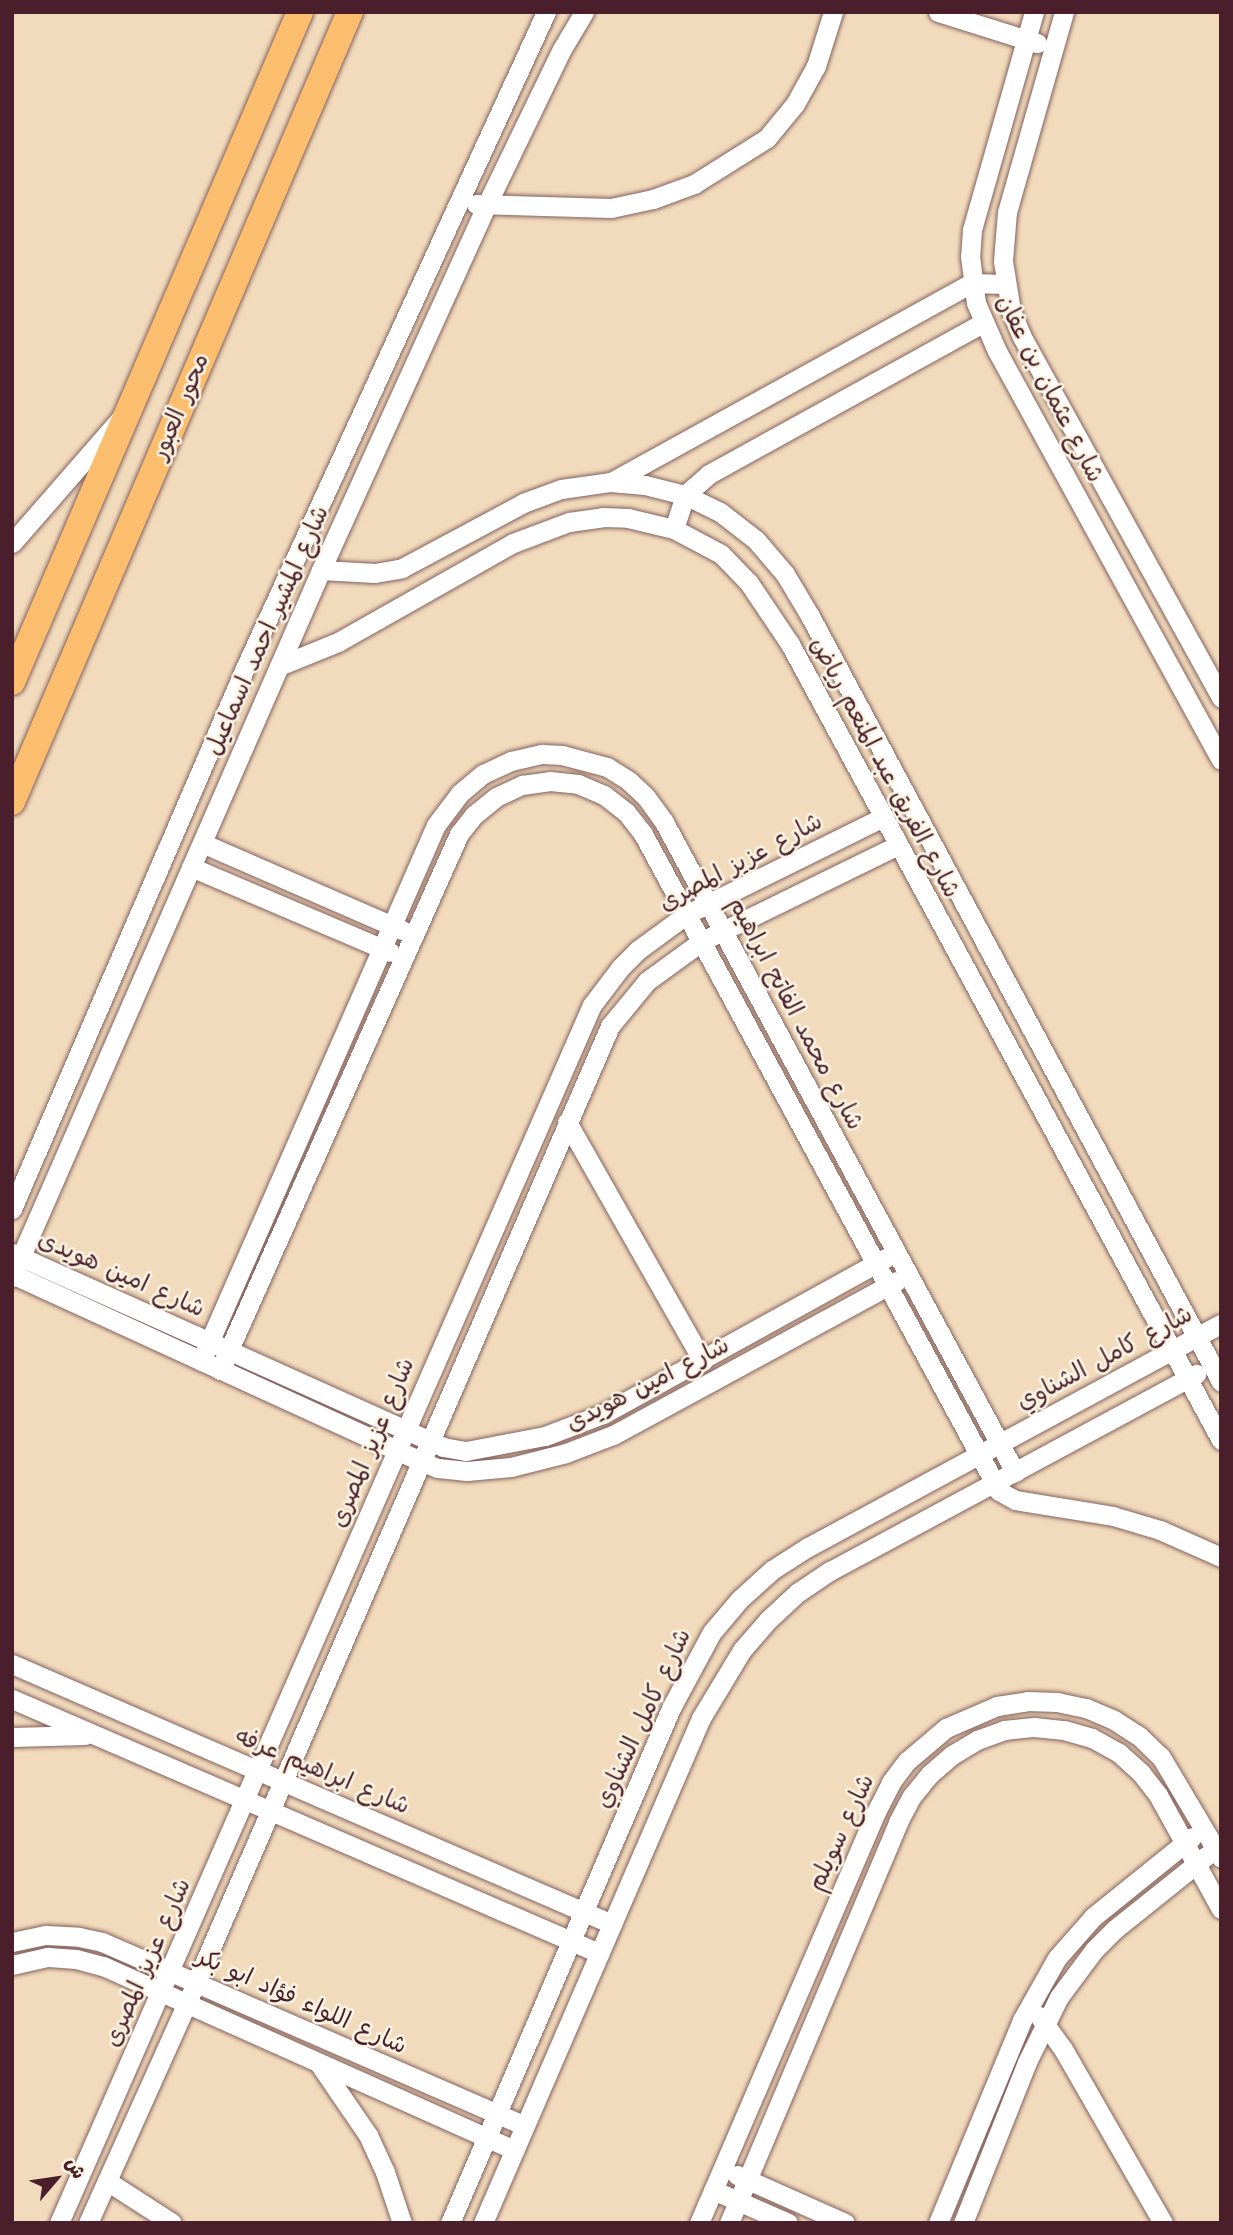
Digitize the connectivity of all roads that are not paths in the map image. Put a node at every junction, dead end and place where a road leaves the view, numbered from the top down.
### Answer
1 (300, 12) edge
2 (351, 12) edge
3 (546, 12) edge
4 (584, 12) edge
5 (833, 12) edge
6 (938, 12) edge
7 (1034, 12) edge
8 (1064, 12) edge
9 (1026, 39) junction
10 (1054, 48) junction
11 (457, 204) junction
12 (487, 204) junction
13 (972, 283) junction
14 (1004, 284) junction
15 (982, 323) junction
16 (130, 408) junction
17 (610, 482) junction
18 (561, 489) junction
19 (685, 495) junction
20 (569, 522) junction
21 (674, 529) junction
22 (12, 542) edge
23 (321, 570) junction
24 (279, 666) junction
25 (12, 682) edge
26 (1221, 698) edge
27 (1221, 760) edge
28 (12, 802) edge
29 (883, 817) junction
30 (202, 843) junction
31 (898, 845) junction
32 (191, 867) junction
33 (291, 882) junction
34 (707, 903) junction
35 (281, 905) junction
36 (687, 914) junction
37 (390, 925) junction
38 (722, 929) junction
39 (412, 935) junction
40 (702, 940) junction
41 (380, 948) junction
42 (402, 957) junction
43 (567, 1122) junction
44 (12, 1209) edge
45 (896, 1252) junction
46 (876, 1264) junction
47 (242, 1266) junction
48 (14, 1267) edge
49 (262, 1275) junction
50 (908, 1275) junction
51 (888, 1286) junction
52 (1221, 1324) edge
53 (1196, 1337) junction
54 (210, 1340) junction
55 (230, 1349) junction
56 (1171, 1351) junction
57 (201, 1361) junction
58 (703, 1361) junction
59 (1218, 1369) edge
60 (220, 1370) junction
61 (1187, 1379) junction
62 (330, 1394) junction
63 (320, 1416) junction
64 (405, 1429) junction
65 (1221, 1440) edge
66 (431, 1441) junction
67 (1000, 1444) junction
68 (396, 1451) junction
69 (979, 1454) junction
70 (422, 1462) junction
71 (1015, 1472) junction
72 (995, 1482) junction
73 (1221, 1557) edge
74 (12, 1664) edge
75 (12, 1699) edge
76 (96, 1735) junction
77 (12, 1737) edge
78 (258, 1771) junction
79 (283, 1782) junction
80 (246, 1800) junction
81 (270, 1811) junction
82 (1204, 1828) junction
83 (1184, 1844) junction
84 (1218, 1854) edge
85 (1196, 1864) junction
86 (1221, 1909) edge
87 (584, 1912) junction
88 (612, 1924) junction
89 (571, 1941) junction
90 (12, 1942) edge
91 (600, 1953) junction
92 (12, 1965) edge
93 (171, 1972) junction
94 (195, 1983) junction
95 (162, 1992) junction
96 (187, 2003) junction
97 (1028, 2006) junction
98 (1045, 2023) junction
99 (317, 2062) junction
100 (496, 2114) junction
101 (525, 2126) junction
102 (486, 2137) junction
103 (515, 2150) junction
104 (722, 2169) junction
105 (747, 2180) junction
106 (107, 2181) junction
107 (713, 2190) junction
108 (738, 2202) junction
109 (59, 2223) edge
110 (88, 2223) edge
111 (172, 2223) edge
112 (402, 2223) edge
113 (450, 2223) edge
114 (483, 2223) edge
115 (698, 2223) edge
116 (729, 2223) edge
117 (788, 2223) edge
118 (845, 2223) edge
119 (938, 2223) edge
120 (963, 2223) edge
121 (1163, 2223) edge

1 - 16 highway, محور العبور
2 - 28 highway, محور العبور
3 - 11 street, شارع المشير احمد اسماعيل
4 - 12 street, شارع المشير احمد اسماعيل
5 - 12 street
6 - 9 street
7 - 9 street, شارع عثمان بن عفان
8 - 10 street, شارع عثمان بن عفان
9 - 10 street
9 - 13 street, شارع عثمان بن عفان
10 - 14 street, شارع عثمان بن عفان
11 - 12 street
11 - 44 street, شارع المشير احمد اسماعيل
12 - 23 street, شارع المشير احمد اسماعيل
13 - 14 street
13 - 15 street, شارع عثمان بن عفان
13 - 17 street
14 - 26 street, شارع عثمان بن عفان
15 - 19 street
15 - 27 street, شارع عثمان بن عفان
16 - 22 street
16 - 25 highway, محور العبور
17 - 18 street, شارع الفريق عبد المنعم رياض
17 - 19 street, شارع الفريق عبد المنعم رياض
18 - 20 street
18 - 23 street, شارع الفريق عبد المنعم رياض
19 - 21 street
19 - 53 street, شارع الفريق عبد المنعم رياض
20 - 21 street, شارع الفريق عبد المنعم رياض
20 - 24 street, شارع الفريق عبد المنعم رياض
21 - 29 street, شارع الفريق عبد المنعم رياض
23 - 24 street, شارع المشير احمد اسماعيل
24 - 30 street, شارع المشير احمد اسماعيل
29 - 31 street, شارع الفريق عبد المنعم رياض
29 - 34 street, شارع عزيز المصرى
30 - 32 street, شارع المشير احمد اسماعيل
30 - 33 street
31 - 38 street, شارع عزيز المصرى
31 - 56 street, شارع الفريق عبد المنعم رياض
32 - 35 street
32 - 48 street, شارع المشير احمد اسماعيل
33 - 35 street
33 - 37 street
34 - 36 street, شارع عزيز المصرى
34 - 37 street, شارع محمد الفاتح ابراهيم
34 - 38 street, شارع محمد الفاتح ابراهيم
35 - 41 street
36 - 39 street, شارع محمد الفاتح ابراهيم
36 - 40 street, شارع محمد الفاتح ابراهيم
36 - 64 street, شارع عزيز المصرى
37 - 39 street
37 - 41 street, شارع محمد الفاتح ابراهيم
38 - 40 street, شارع عزيز المصرى
38 - 45 street, شارع محمد الفاتح ابراهيم
39 - 42 street, شارع محمد الفاتح ابراهيم
40 - 43 street, شارع عزيز المصرى
40 - 46 street, شارع محمد الفاتح ابراهيم
41 - 42 street
41 - 47 street, شارع محمد الفاتح ابراهيم
42 - 49 street, شارع محمد الفاتح ابراهيم
43 - 58 street
43 - 66 street, شارع عزيز المصرى
45 - 46 street, شارع امين هويدى
45 - 50 street, شارع محمد الفاتح ابراهيم
46 - 51 street, شارع محمد الفاتح ابراهيم
46 - 58 street, شارع امين هويدى
47 - 49 street
47 - 54 street, شارع محمد الفاتح ابراهيم
48 - 54 street, شارع امين هويدى
48 - 57 street, شارع امين هويدى
49 - 55 street, شارع محمد الفاتح ابراهيم
50 - 51 street, شارع امين هويدى
50 - 67 street, شارع محمد الفاتح ابراهيم
51 - 69 street, شارع محمد الفاتح ابراهيم
51 - 70 street, شارع امين هويدى
52 - 53 street, شارع كامل الشناوي
53 - 56 street, شارع كامل الشناوي
53 - 59 street, شارع الفريق عبد المنعم رياض
54 - 55 street, شارع امين هويدى
54 - 57 street, شارع محمد الفاتح ابراهيم
55 - 60 street, شارع محمد الفاتح ابراهيم
55 - 62 street, شارع امين هويدى
56 - 61 street, شارع الفريق عبد المنعم رياض
56 - 67 street, شارع كامل الشناوي
57 - 60 street, شارع امين هويدى
58 - 66 street, شارع امين هويدى
59 - 61 street, شارع كامل الشناوي
60 - 63 street, شارع امين هويدى
61 - 65 street, شارع الفريق عبد المنعم رياض
61 - 71 street, شارع كامل الشناوي
62 - 63 street
62 - 64 street, شارع امين هويدى
63 - 68 street, شارع امين هويدى
64 - 66 street, شارع امين هويدى
64 - 68 street, شارع عزيز المصرى
66 - 70 street, شارع عزيز المصرى
67 - 69 street, شارع كامل الشناوي
67 - 71 street, شارع محمد الفاتح ابراهيم
68 - 70 street, شارع امين هويدى
68 - 78 street, شارع عزيز المصرى
69 - 72 street, شارع محمد الفاتح ابراهيم
69 - 87 street, شارع كامل الشناوي
70 - 79 street, شارع عزيز المصرى
71 - 72 street, شارع كامل الشناوي
72 - 73 street
72 - 88 street, شارع كامل الشناوي
74 - 78 street, شارع ابراهيم عرفه
75 - 76 street
76 - 77 street
76 - 80 street
78 - 79 street, شارع ابراهيم عرفه
78 - 80 street, شارع عزيز المصرى
79 - 81 street, شارع عزيز المصرى
79 - 87 street, شارع ابراهيم عرفه
80 - 81 street
80 - 93 street, شارع عزيز المصرى
81 - 89 street
81 - 94 street, شارع عزيز المصرى
82 - 83 street
82 - 84 street, شارع سويلم
82 - 104 street, شارع سويلم
83 - 85 street, شارع سويلم
83 - 97 street
83 - 105 street, شارع سويلم
84 - 85 street
85 - 86 street, شارع سويلم
85 - 98 street
87 - 88 street, شارع ابراهيم عرفه
87 - 89 street, شارع كامل الشناوي
88 - 91 street, شارع كامل الشناوي
89 - 91 street
89 - 100 street, شارع كامل الشناوي
90 - 93 street, شارع اللواء فؤاد ابو بكر
91 - 101 street, شارع كامل الشناوي
92 - 95 street, شارع اللواء فؤاد ابو بكر
93 - 94 street, شارع اللواء فؤاد ابو بكر
93 - 95 street, شارع عزيز المصرى
94 - 96 street, شارع عزيز المصرى
94 - 100 street, شارع اللواء فؤاد ابو بكر
95 - 96 street, شارع اللواء فؤاد ابو بكر
95 - 109 street, شارع عزيز المصرى
96 - 99 street, شارع اللواء فؤاد ابو بكر
96 - 106 street, شارع عزيز المصرى
97 - 98 street
97 - 119 street
98 - 120 street
98 - 121 street
99 - 102 street, شارع اللواء فؤاد ابو بكر
99 - 112 street
100 - 101 street, شارع اللواء فؤاد ابو بكر
100 - 102 street, شارع كامل الشناوي
101 - 103 street, شارع كامل الشناوي
102 - 103 street, شارع اللواء فؤاد ابو بكر
102 - 113 street, شارع كامل الشناوي
103 - 114 street, شارع كامل الشناوي
104 - 105 street
104 - 107 street, شارع سويلم
105 - 108 street, شارع سويلم
105 - 118 street
106 - 110 street, شارع عزيز المصرى
106 - 111 street
107 - 108 street
107 - 115 street, شارع سويلم
108 - 116 street, شارع سويلم
108 - 117 street

